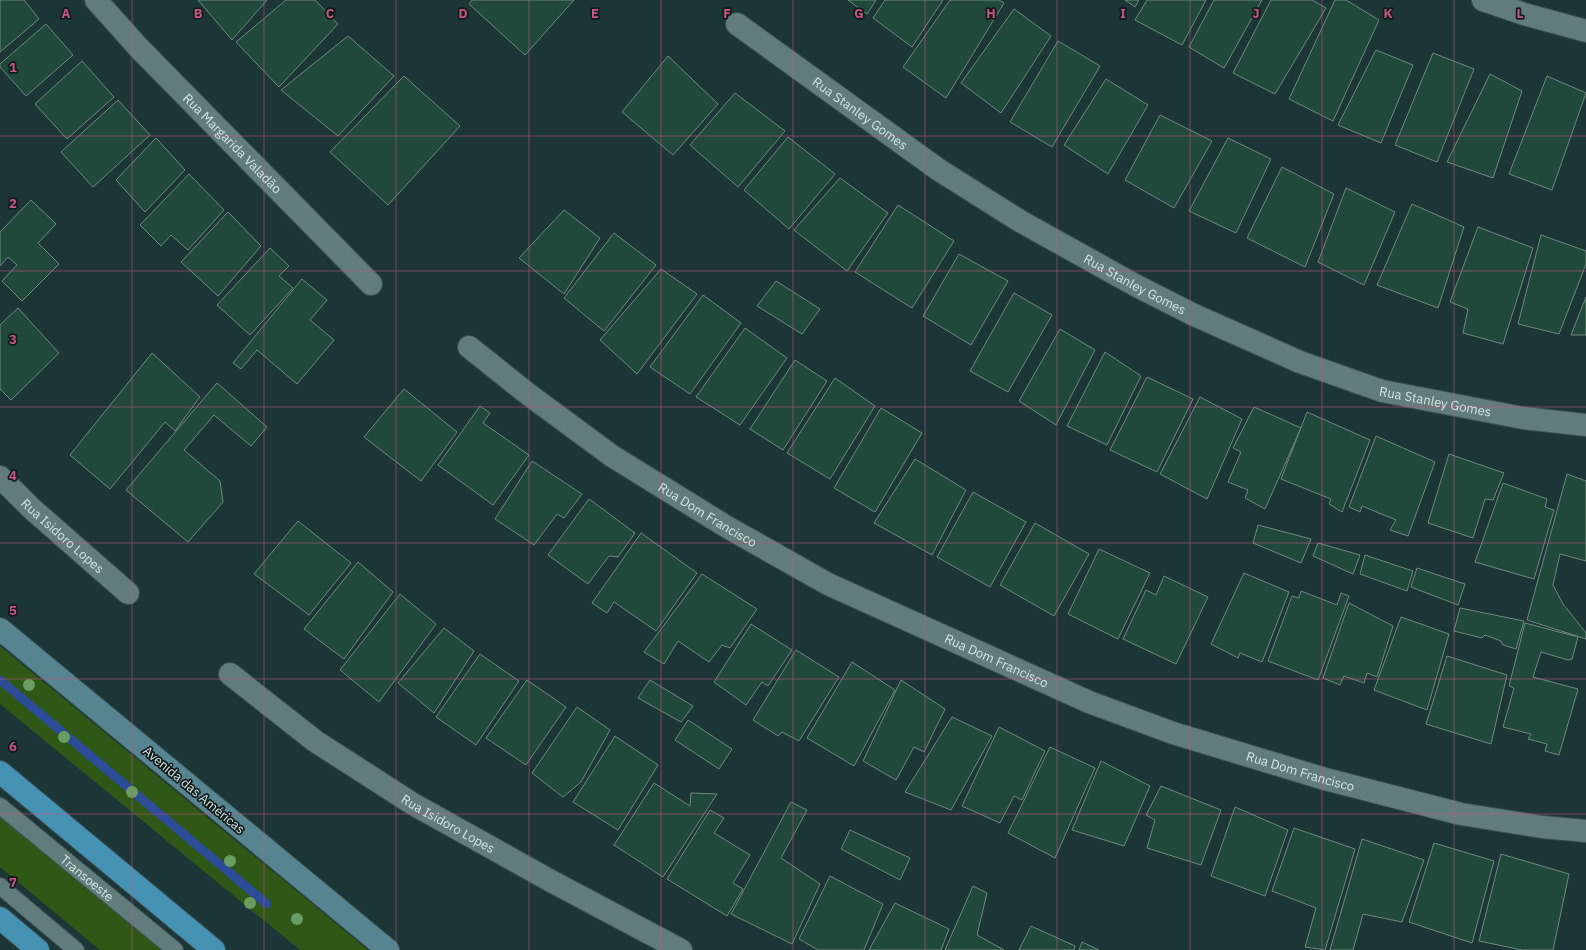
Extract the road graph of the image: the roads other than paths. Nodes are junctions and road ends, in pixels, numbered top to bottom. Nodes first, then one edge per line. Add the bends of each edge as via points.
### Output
1 (96, 0) edge
2 (1483, 0) edge
3 (737, 24) dead end
4 (1586, 31) edge
5 (371, 284) dead end
6 (469, 347) dead end
7 (1586, 425) edge
8 (0, 477) edge
9 (128, 593) dead end
10 (0, 629) edge
11 (230, 674) dead end
12 (0, 772) edge
13 (0, 806) edge
14 (1586, 831) edge
15 (0, 886) edge
16 (0, 918) edge
17 (38, 950) edge
18 (76, 950) edge
19 (175, 950) edge
20 (214, 950) edge
21 (388, 950) edge
22 (681, 950) edge

1 - 5 street, Rua Margarida Valadão via 138,47
2 - 4 street
3 - 7 street, Rua Stanley Gomes via 939,170 1020,221 1192,314 1300,362 1382,391 1523,418
6 - 14 street, Rua Dom Francisco via 612,456 726,527 828,584 1089,702 1173,734 1355,787 1461,814 1542,828
8 - 9 street, Rua Isidoro Lopes
10 - 21 main road, Avenida das Américas
11 - 22 street, Rua Isidoro Lopes via 315,741 413,804
12 - 20 highway
13 - 19 lane, Transoeste
15 - 18 lane
16 - 17 highway

